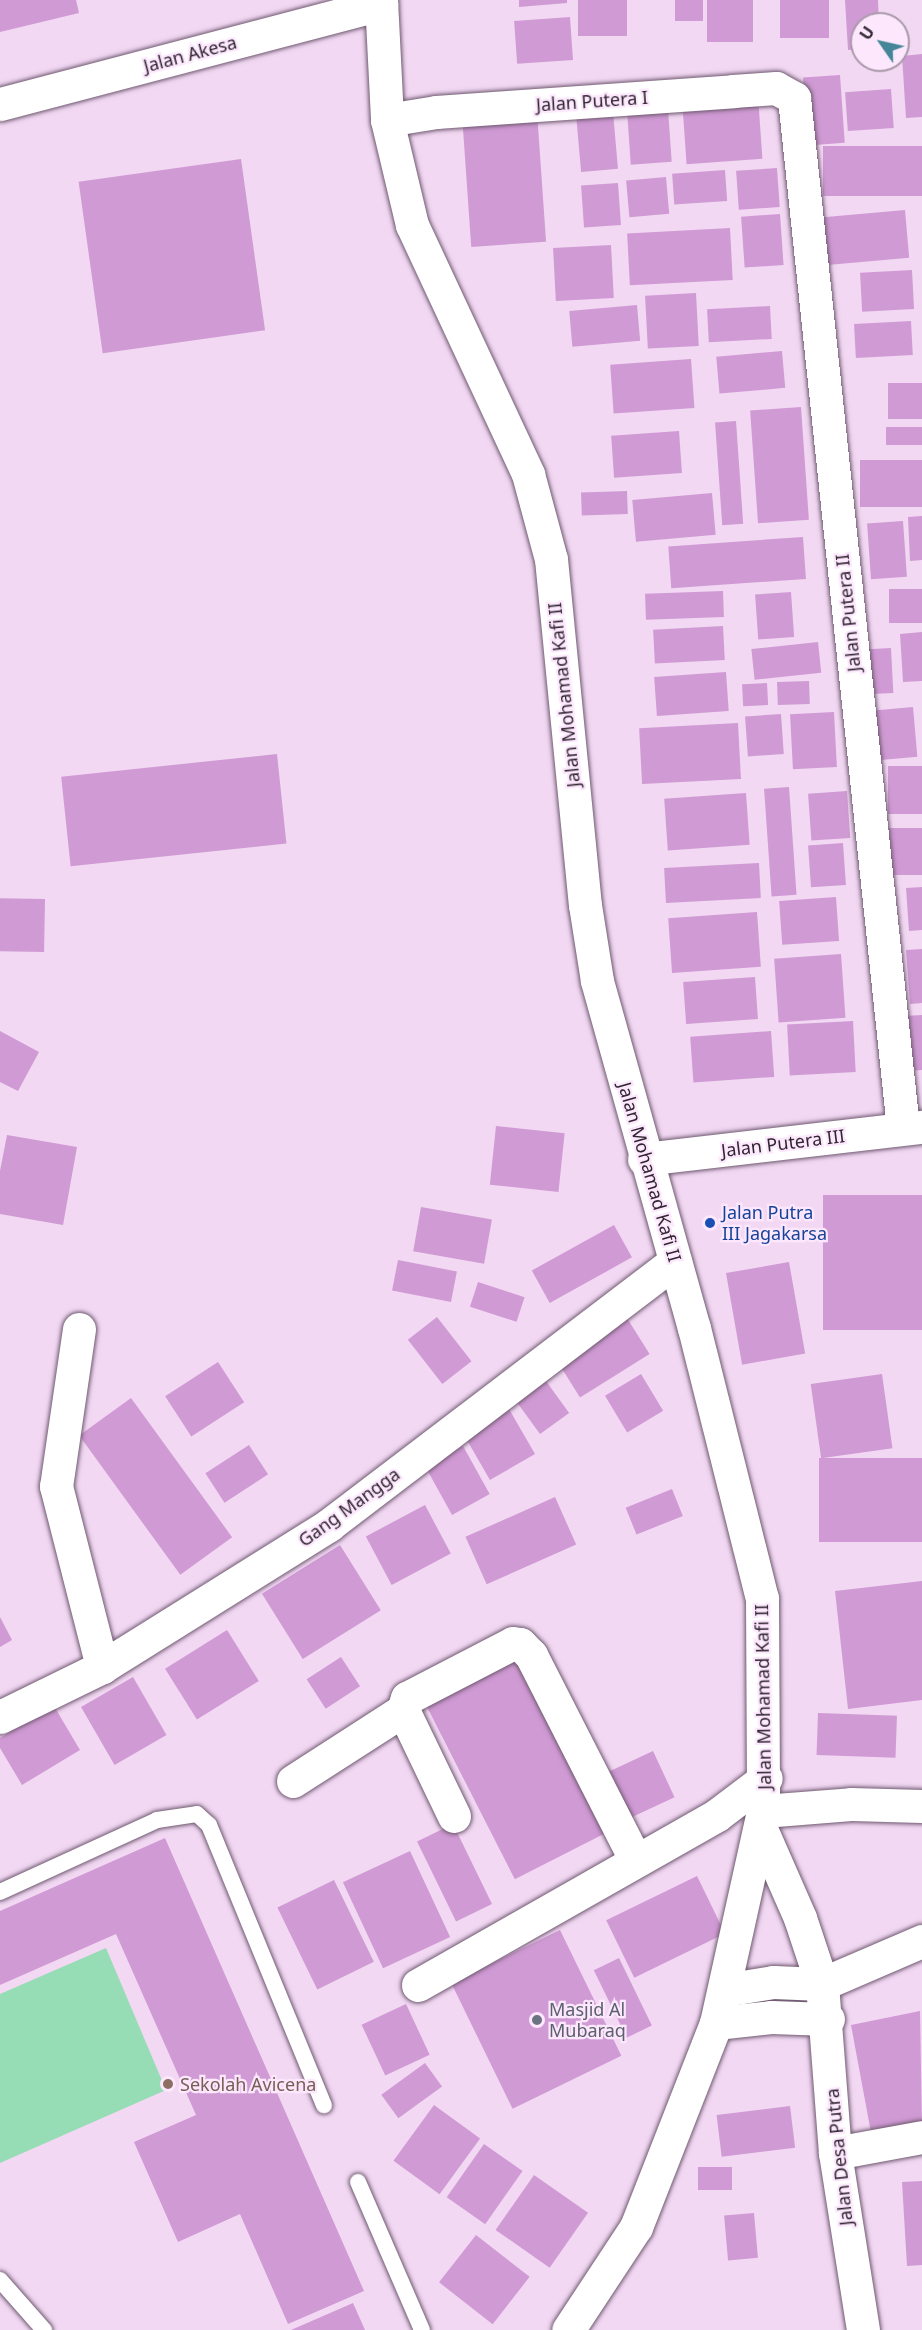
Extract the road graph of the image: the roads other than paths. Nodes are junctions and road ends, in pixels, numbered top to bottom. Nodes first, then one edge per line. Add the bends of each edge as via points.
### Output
1 (381, 2) edge
2 (794, 99) joint
3 (0, 104) edge
4 (387, 120) junction
5 (913, 1127) edge
6 (644, 1159) junction
7 (675, 1261) junction
8 (79, 1329) dead end
9 (102, 1666) junction
10 (403, 1710) junction
11 (0, 1717) edge
12 (766, 1778) junction
13 (293, 1781) dead end
14 (922, 1806) edge
15 (454, 1816) dead end
16 (762, 1820) junction
17 (636, 1861) junction
18 (0, 1892) edge
19 (922, 1941) edge
20 (822, 1984) junction
21 (418, 1985) dead end
22 (724, 1990) junction
23 (828, 2019) junction
24 (716, 2023) junction
25 (324, 2105) dead end
26 (922, 2137) edge
27 (835, 2153) junction
28 (358, 2182) dead end
29 (0, 2280) edge
30 (44, 2330) edge
31 (422, 2330) edge
32 (568, 2330) edge
33 (863, 2330) edge

1 - 3 street, Jalan Akesa
1 - 4 street, Jalan Mohamad Kafi II
2 - 4 street, Jalan Putera I via 776,88 436,112
2 - 5 street, Jalan Putera II
4 - 6 street, Jalan Mohamad Kafi II via 412,225 528,474 551,559 585,905 597,981
5 - 6 street, Jalan Putera III
6 - 7 street, Jalan Mohamad Kafi II
7 - 9 street, Gang Mangga via 329,1525
7 - 12 street, Jalan Mohamad Kafi II via 762,1598
8 - 9 street via 56,1486
9 - 11 street, Gang Mangga
10 - 13 street
10 - 15 street
10 - 17 street via 416,1689 513,1643 520,1644 531,1655
12 - 16 street, Jalan Mohamad Kafi II
12 - 17 street via 717,1815
14 - 16 street via 851,1804
16 - 20 street, Jalan Desa Putra
16 - 22 street, Jalan Mohamad Kafi II
17 - 21 street
18 - 25 lane via 157,1820 197,1814 209,1825
19 - 20 street
20 - 22 street via 773,1982
20 - 23 street, Jalan Desa Putra
22 - 24 street, Jalan Mohamad Kafi II
23 - 24 street via 771,2017
23 - 27 street, Jalan Desa Putra
24 - 32 street, Jalan Mohamad Kafi II via 636,2227
26 - 27 street
27 - 33 street, Jalan Desa Putra
28 - 31 lane
29 - 30 lane

